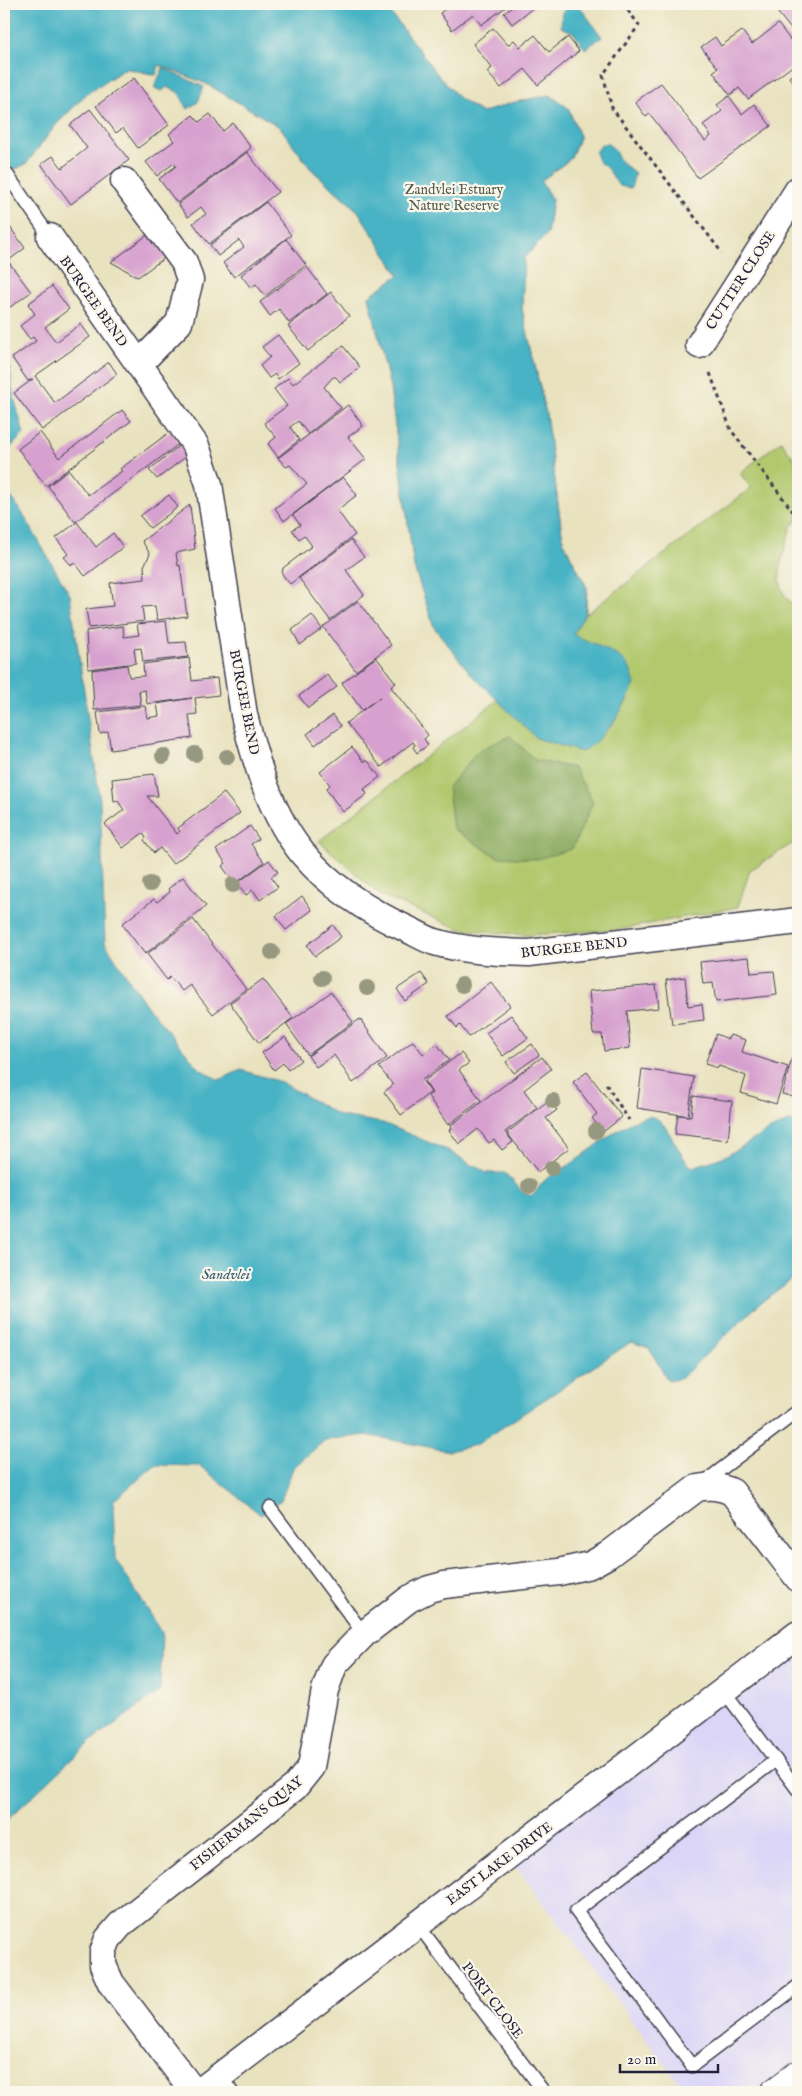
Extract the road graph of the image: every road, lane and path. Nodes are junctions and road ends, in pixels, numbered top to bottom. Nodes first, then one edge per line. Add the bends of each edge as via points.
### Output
1 (623, 4) edge
2 (6, 173) dead end
3 (124, 181) dead end
4 (798, 190) edge
5 (50, 237) joint
6 (741, 278) junction
7 (699, 345) joint
8 (139, 364) junction
9 (798, 518) edge
10 (798, 921) edge
11 (606, 1084) dead end
12 (629, 1120) dead end
13 (798, 1411) edge
14 (697, 1488) junction
15 (270, 1508) dead end
16 (798, 1578) edge
17 (364, 1634) junction
18 (797, 1638) edge
19 (724, 1691) junction
20 (776, 1760) junction
21 (798, 1790) edge
22 (418, 1925) junction
23 (798, 1986) edge
24 (798, 2075) edge
25 (226, 2084) edge
26 (194, 2092) edge
27 (199, 2092) edge
28 (544, 2092) edge
29 (776, 2092) edge

1 - 6 path via 639,25 603,75 612,108
2 - 5 lane
3 - 8 street via 184,262 190,280 179,324
4 - 6 street, CUTTER CLOSE
5 - 8 street, BURGEE BEND
6 - 7 street, CUTTER CLOSE
7 - 9 path via 732,430
8 - 10 street, BURGEE BEND via 187,431 204,464 244,715 264,782 303,854 342,892 371,912 434,942 489,951 529,953
11 - 12 path
13 - 14 lane
14 - 16 street via 709,1486 732,1492
14 - 17 street, FISHERMANS QUAY via 590,1565 429,1589 409,1599
15 - 17 lane
17 - 26 street, FISHERMANS QUAY via 334,1665 329,1677 315,1754 305,1776 133,1913 108,1939 103,1952 110,1983
18 - 19 street, EAST LAKE DRIVE
19 - 20 lane
19 - 22 street, EAST LAKE DRIVE
20 - 21 lane
20 - 23 lane via 576,1911 692,2066
22 - 25 street, EAST LAKE DRIVE
22 - 28 lane, PORT CLOSE
24 - 29 main road
25 - 27 street, EAST LAKE DRIVE

